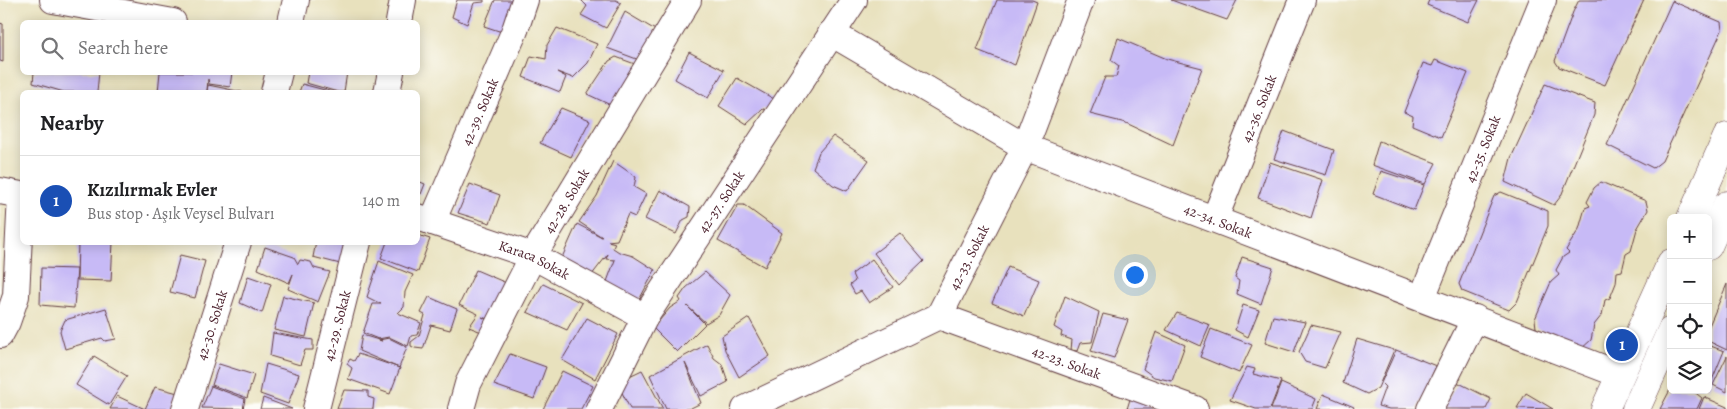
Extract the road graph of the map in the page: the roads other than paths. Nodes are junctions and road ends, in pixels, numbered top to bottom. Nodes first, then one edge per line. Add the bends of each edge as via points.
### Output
1 (52, 0) edge
2 (296, 0) edge
3 (403, 0) edge
4 (525, 0) edge
5 (688, 0) edge
6 (854, 0) edge
7 (1081, 0) edge
8 (1302, 0) edge
9 (1543, 0) edge
10 (162, 20) edge
11 (291, 20) edge
12 (400, 20) edge
13 (831, 33) junction
14 (278, 75) edge
15 (390, 75) edge
16 (274, 90) edge
17 (387, 90) edge
18 (1727, 137) edge
19 (1025, 146) junction
20 (14, 194) edge
21 (1693, 214) edge
22 (1725, 215) edge
23 (1215, 218) junction
24 (425, 219) edge
25 (1712, 239) edge
26 (237, 245) edge
27 (357, 245) edge
28 (533, 256) junction
29 (1667, 272) edge
30 (1422, 298) junction
31 (939, 316) junction
32 (645, 317) junction
33 (1475, 318) junction
34 (0, 334) edge
35 (1667, 340) edge
36 (1621, 375) junction
37 (185, 409) edge
38 (316, 409) edge
39 (461, 409) edge
40 (599, 409) edge
41 (745, 409) edge
42 (1195, 409) edge
43 (1430, 409) edge
44 (1605, 409) edge
45 (1636, 409) edge

1 - 10 street
2 - 11 street
3 - 12 street
4 - 24 street, 42-39. Sokak
5 - 28 street, 42-28. Sokak
6 - 13 street, 42-37. Sokak
7 - 19 street, 42-33. Sokak
8 - 23 street, 42-36. Sokak
9 - 30 street, 42-35. Sokak
13 - 19 street, 42-34. Sokak
13 - 32 street, 42-37. Sokak
14 - 16 street
15 - 17 street
18 - 21 main road
19 - 23 street, 42-34. Sokak
19 - 31 street, 42-33. Sokak
20 - 34 street via 16,296
22 - 25 main road
23 - 30 street, 42-34. Sokak
24 - 28 street, Karaca Sokak
26 - 37 street, 42-30. Sokak
27 - 38 street, 42-29. Sokak
28 - 32 street, Karaca Sokak
28 - 39 street, 42-28. Sokak via 468,384
29 - 36 main road
30 - 33 street, 42-34. Sokak
31 - 41 street
31 - 42 street, 42-23. Sokak
32 - 40 street, 42-37. Sokak
33 - 36 street, 42-34. Sokak
33 - 43 street
35 - 45 main road
36 - 44 main road

